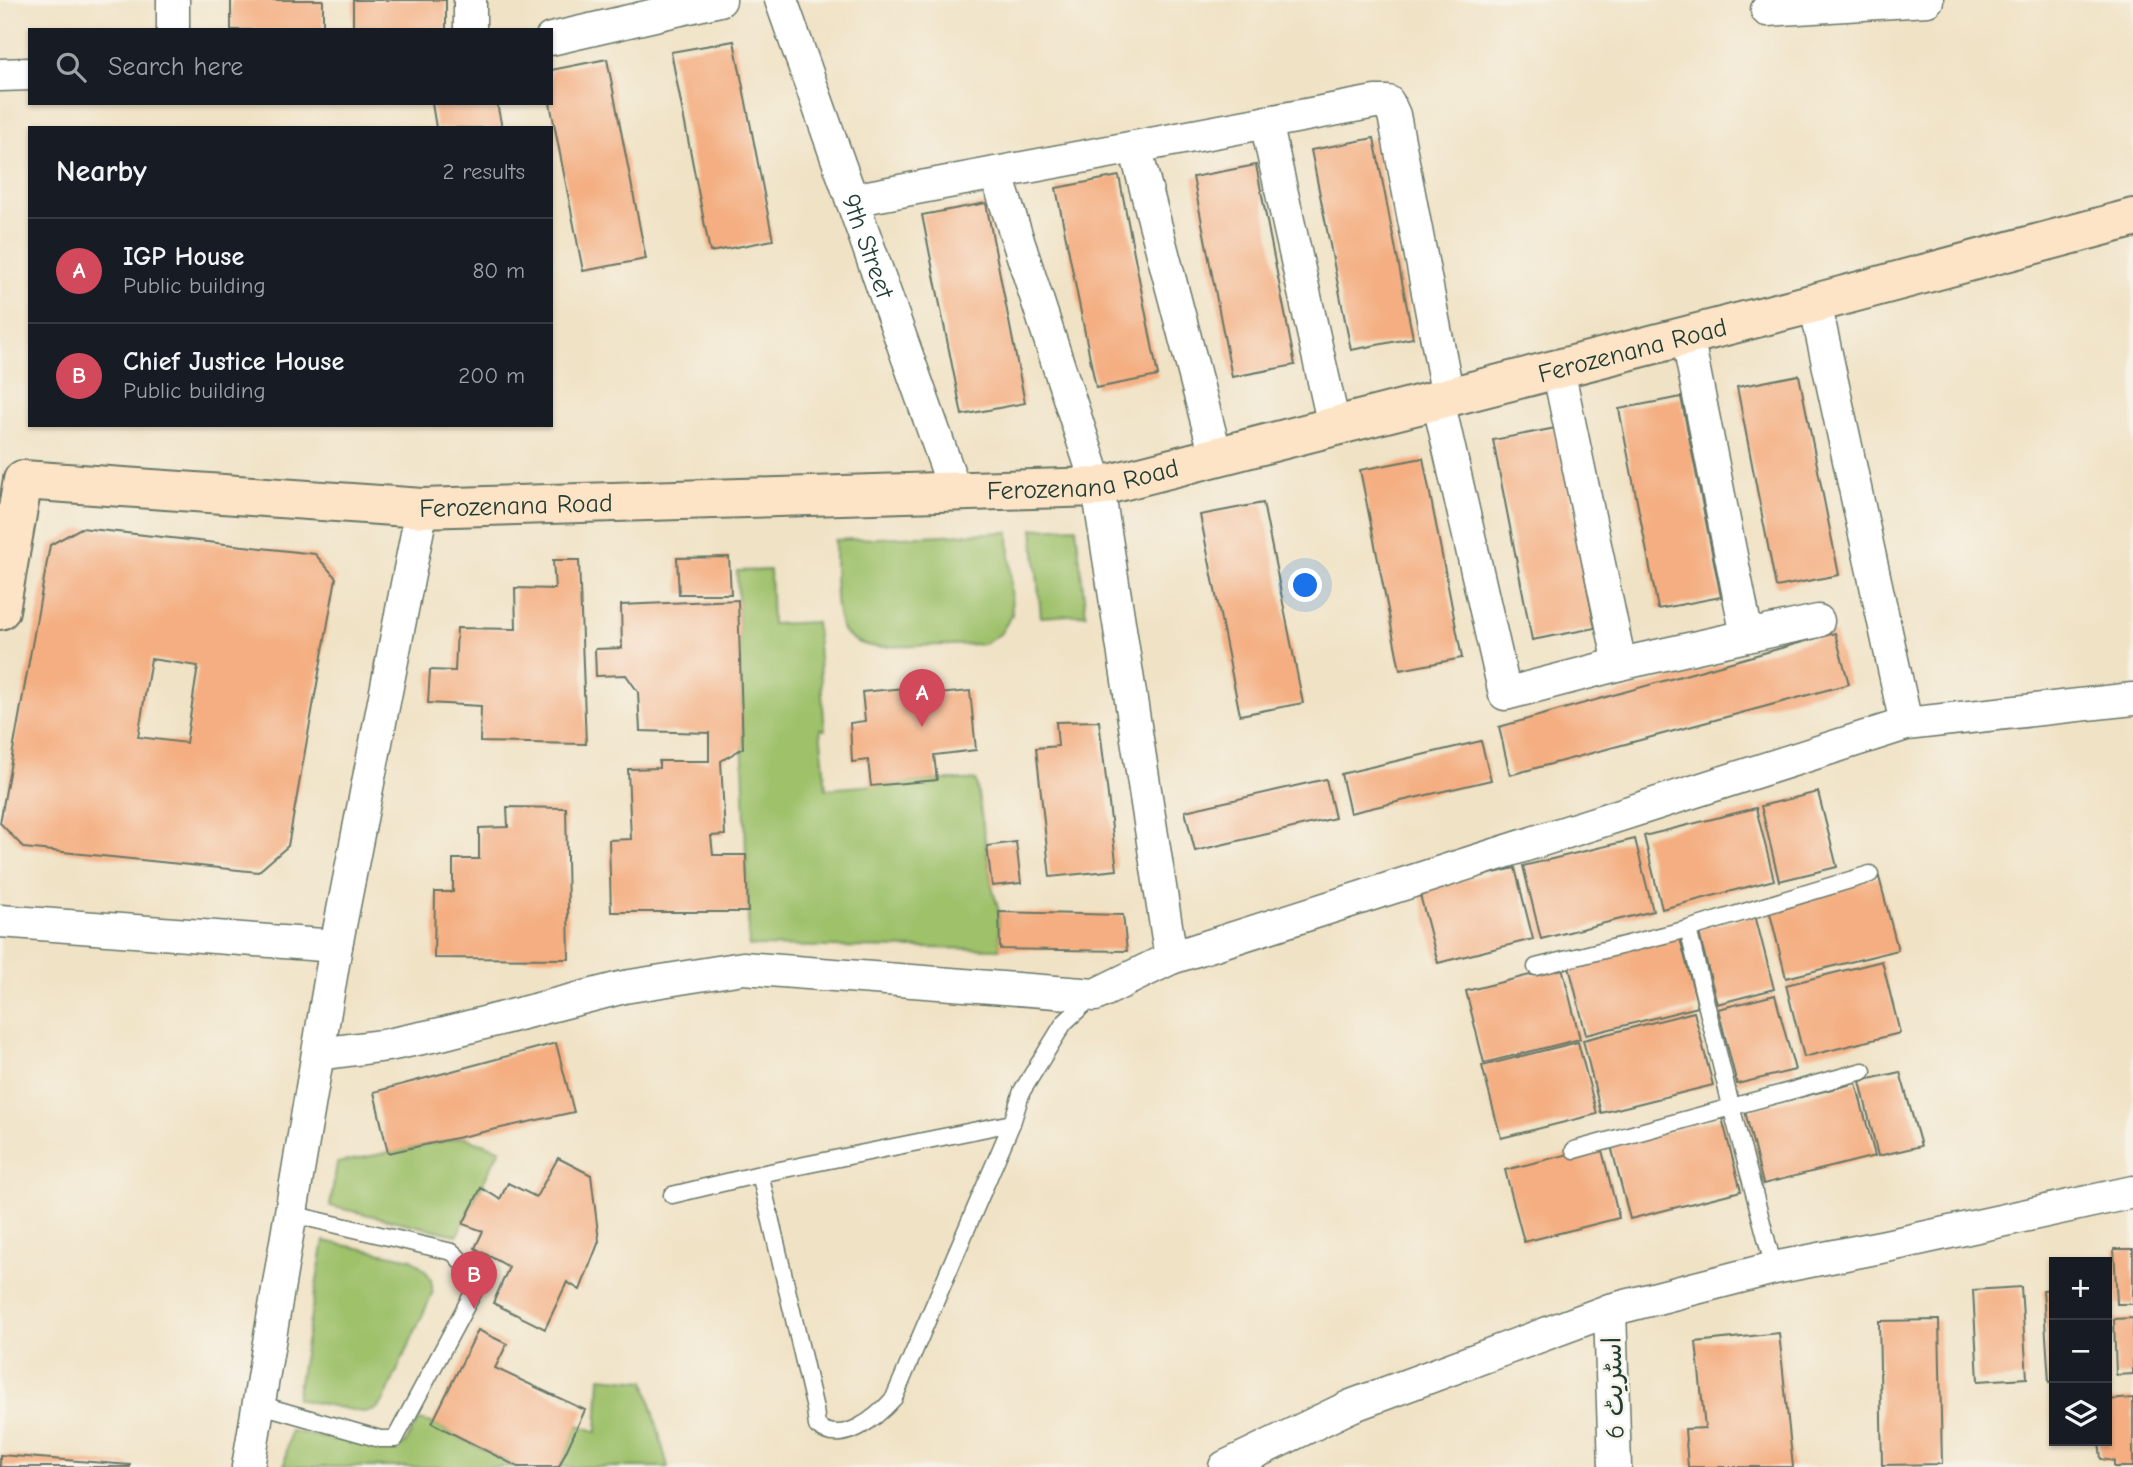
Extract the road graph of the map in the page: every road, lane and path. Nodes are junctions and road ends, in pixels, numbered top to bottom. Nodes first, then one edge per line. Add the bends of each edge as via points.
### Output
1 (173, 0) edge
2 (470, 0) edge
3 (720, 0) edge
4 (781, 0) edge
5 (1927, 0) edge
6 (1767, 10) dead end
7 (173, 28) edge
8 (470, 28) edge
9 (553, 39) edge
10 (28, 74) edge
11 (0, 75) edge
12 (1266, 122) junction
13 (1135, 147) junction
14 (996, 173) junction
15 (852, 200) junction
16 (2133, 218) edge
17 (1815, 303) junction
18 (1687, 335) junction
19 (1558, 369) junction
20 (1443, 398) junction
21 (1334, 426) junction
22 (1216, 456) junction
23 (12, 479) edge
24 (1098, 487) junction
25 (955, 491) junction
26 (422, 508) junction
27 (0, 610) edge
28 (1818, 621) dead end
29 (1747, 636) junction
30 (1620, 664) junction
31 (2133, 699) edge
32 (1906, 724) junction
33 (1870, 874) dead end
34 (0, 921) edge
35 (1688, 929) junction
36 (337, 946) junction
37 (1171, 958) junction
38 (1536, 967) dead end
39 (1095, 995) junction
40 (318, 1054) junction
41 (1863, 1071) dead end
42 (1731, 1106) junction
43 (1012, 1123) junction
44 (1574, 1150) dead end
45 (760, 1174) junction
46 (2133, 1192) edge
47 (672, 1195) dead end
48 (291, 1214) junction
49 (1774, 1268) junction
50 (1610, 1310) junction
51 (258, 1404) junction
52 (247, 1467) edge
53 (1225, 1467) edge
54 (1615, 1467) edge

1 - 7 street
2 - 8 street
3 - 9 street
4 - 15 street, 9th Street
5 - 6 street
10 - 11 street
12 - 13 street
12 - 20 street via 1388,102 1394,115
12 - 21 street
13 - 14 street
13 - 22 street
14 - 15 street
14 - 24 street
15 - 25 street, 9th Street
16 - 17 street, Ferozenana Road
17 - 18 street, Ferozenana Road
17 - 32 street
18 - 19 street, Ferozenana Road
18 - 29 street
19 - 20 street, Ferozenana Road
19 - 30 street
20 - 21 street, Ferozenana Road
20 - 30 street via 1504,694
21 - 22 street, Ferozenana Road
22 - 24 street, Ferozenana Road
23 - 26 street, Ferozenana Road
23 - 27 street
24 - 25 street, Ferozenana Road
24 - 37 street
25 - 26 street, Ferozenana Road
26 - 36 street
28 - 29 street
29 - 30 street
31 - 32 street
32 - 37 street
33 - 35 lane
34 - 36 street
35 - 38 lane
35 - 42 lane
36 - 40 street
37 - 39 street
39 - 40 street via 743,968 624,987 388,1045
39 - 43 lane via 1064,1023 1022,1091
40 - 48 street
41 - 42 lane
42 - 44 lane
42 - 49 lane
43 - 45 lane
43 - 45 lane via 894,1398 860,1427 840,1433 823,1432 817,1426
45 - 47 lane
46 - 49 street
48 - 51 street
48 - 51 lane via 452,1252 472,1281 474,1292 395,1439 380,1439
49 - 50 street
50 - 53 street via 1351,1406
50 - 54 street, اسٹریٹ 6
51 - 52 street

